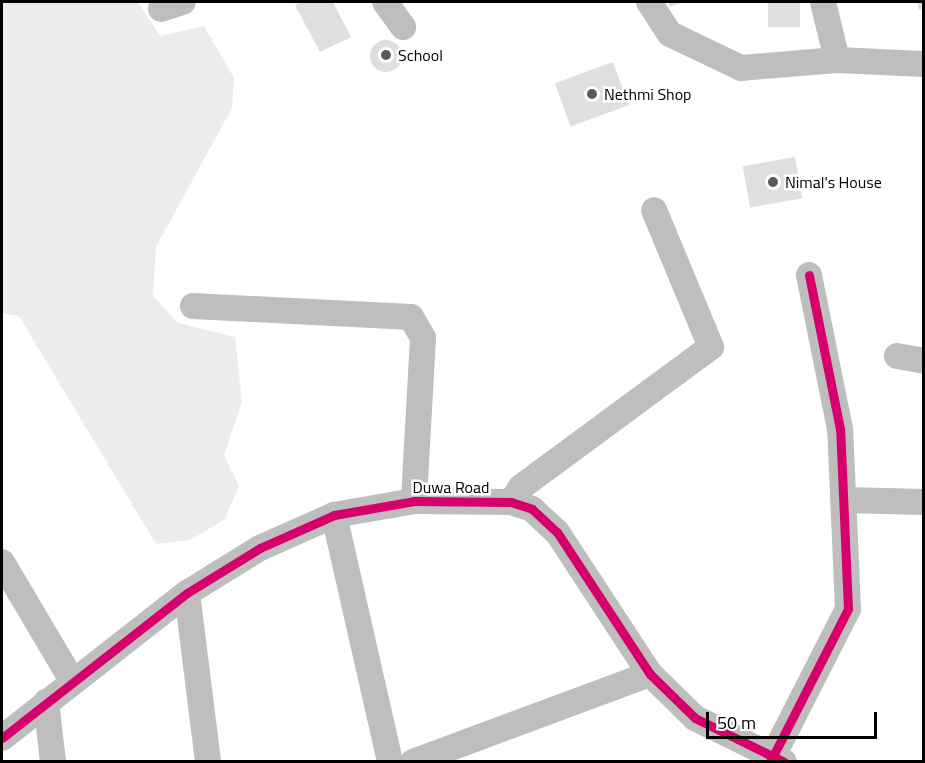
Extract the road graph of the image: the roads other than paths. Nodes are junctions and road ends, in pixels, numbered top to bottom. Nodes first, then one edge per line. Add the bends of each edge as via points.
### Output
1 (386, 2) edge
2 (649, 2) edge
3 (823, 2) edge
4 (403, 27) dead end
5 (837, 60) junction
6 (924, 64) edge
7 (654, 210) dead end
8 (809, 275) dead end
9 (193, 306) dead end
10 (897, 356) dead end
11 (924, 361) edge
12 (845, 500) junction
13 (414, 501) junction
14 (511, 502) junction
15 (924, 502) edge
16 (334, 515) junction
17 (2, 562) edge
18 (187, 593) junction
19 (650, 674) junction
20 (73, 682) junction
21 (46, 702) junction
22 (2, 738) edge
23 (776, 760) edge
24 (53, 762) edge
25 (208, 762) edge
26 (390, 762) edge
27 (413, 762) edge

1 - 4 street
2 - 5 street via 670,34 741,68
3 - 5 street
5 - 6 street
7 - 14 street via 711,347 521,487
8 - 12 street via 840,429
9 - 13 street via 411,317 423,338
10 - 11 street
12 - 15 street
12 - 23 street via 848,609
13 - 14 street, Duwa Road
13 - 16 street, Duwa Road
14 - 19 street, Duwa Road via 532,509 557,532
16 - 18 street, Duwa Road via 260,548
16 - 26 street
17 - 20 street
18 - 20 street, Duwa Road
18 - 25 street
19 - 23 street, Duwa Road via 694,718
19 - 27 street
20 - 21 street, Duwa Road
21 - 22 street, Duwa Road
21 - 24 street

